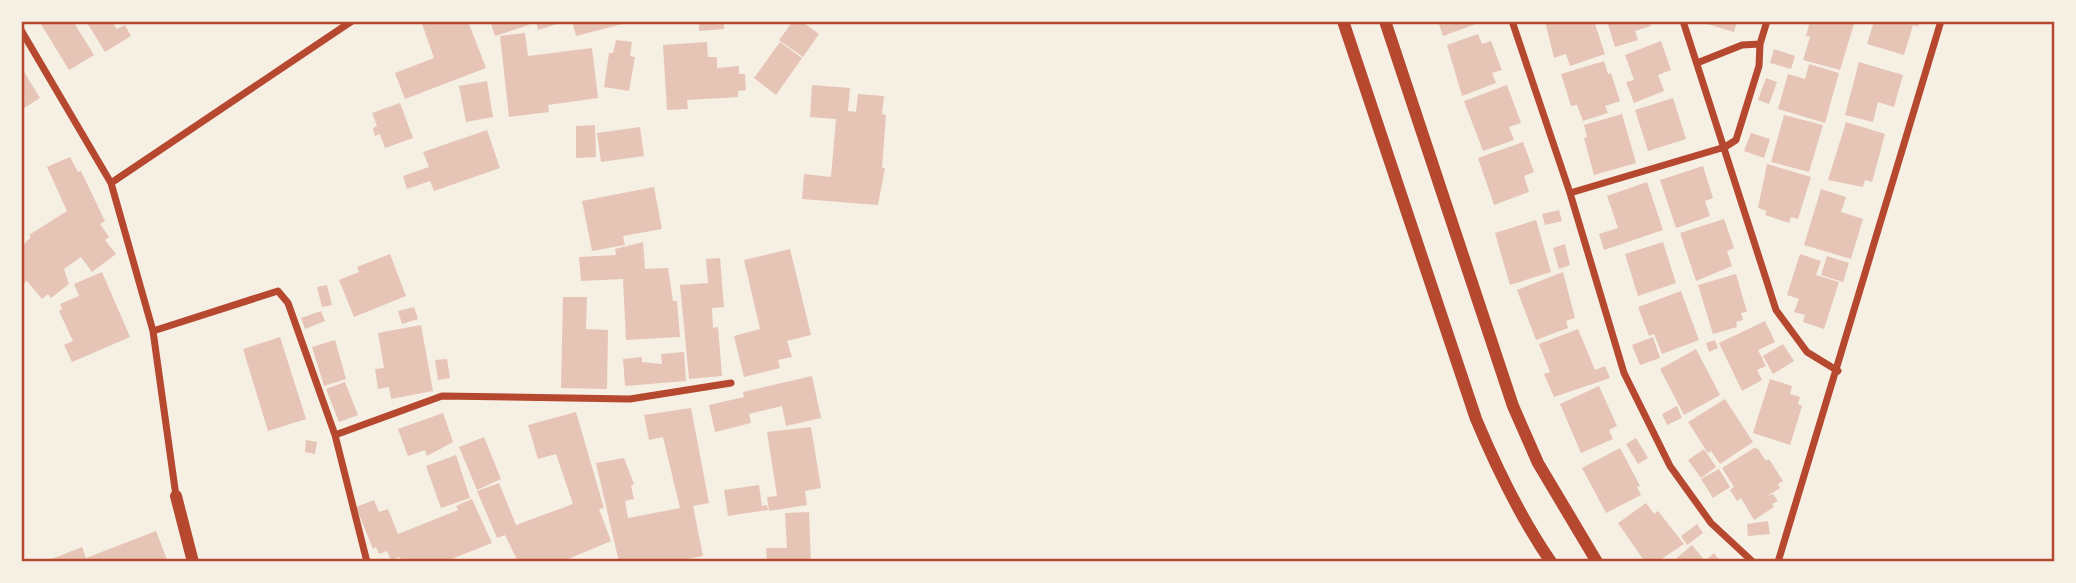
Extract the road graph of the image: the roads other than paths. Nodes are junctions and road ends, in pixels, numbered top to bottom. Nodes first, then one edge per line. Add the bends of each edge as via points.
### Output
1 (352, 21) edge
2 (1343, 21) edge
3 (1385, 21) edge
4 (1512, 21) edge
5 (1683, 21) edge
6 (1767, 21) edge
7 (1941, 21) edge
8 (21, 30) edge
9 (1760, 44) junction
10 (1697, 63) junction
11 (1725, 147) junction
12 (111, 183) junction
13 (1570, 193) junction
14 (153, 331) junction
15 (1838, 371) junction
16 (731, 383) dead end
17 (335, 435) junction
18 (176, 496) joint
19 (193, 562) edge
20 (367, 562) edge
21 (1551, 562) edge
22 (1597, 562) edge
23 (1754, 562) edge
24 (1778, 562) edge

1 - 12 street
2 - 21 street via 1476,419 1500,476
3 - 22 street via 1513,406 1538,463
4 - 13 street
5 - 10 street
6 - 9 street
7 - 15 street
8 - 12 street
9 - 10 street via 1742,45
9 - 11 street via 1759,66 1736,140
10 - 11 street
11 - 13 street
11 - 15 street via 1776,310 1807,352
12 - 14 street
13 - 23 street via 1630,384 1670,466 1710,523
14 - 17 street via 278,290 288,303
14 - 18 street
15 - 24 street
16 - 17 street via 630,399 442,396
17 - 20 street
18 - 19 street

